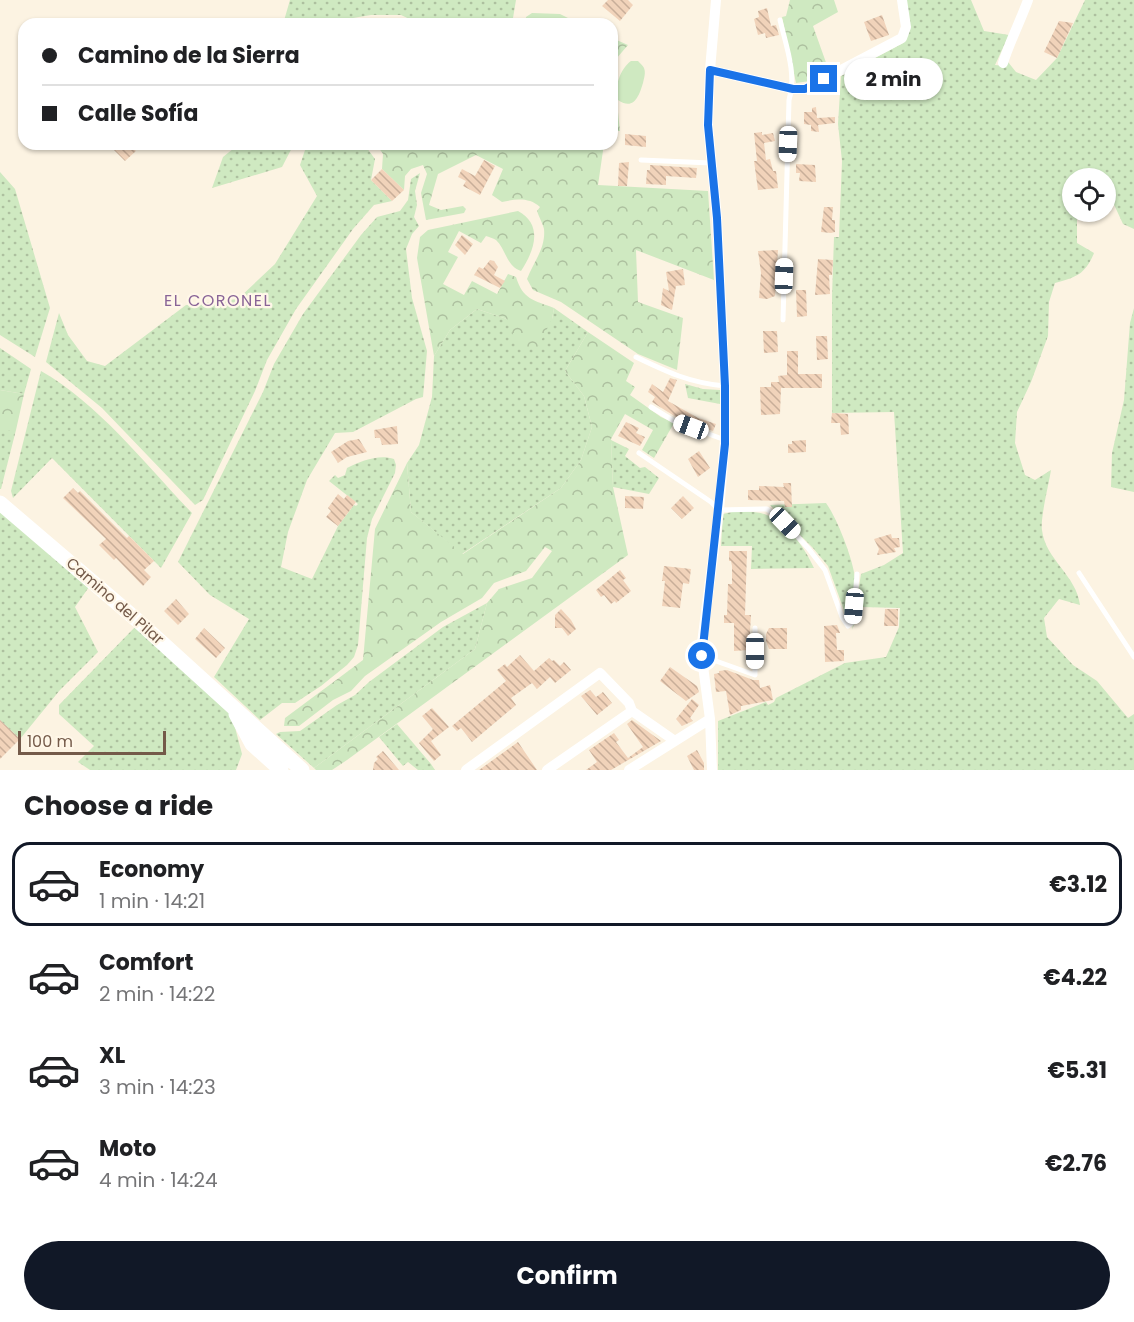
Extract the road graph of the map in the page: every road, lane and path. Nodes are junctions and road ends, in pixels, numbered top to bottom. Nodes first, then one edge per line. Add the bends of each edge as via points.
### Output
1 (716, 0) edge
2 (902, 0) edge
3 (1028, 0) edge
4 (780, 20) dead end
5 (1004, 63) dead end
6 (710, 70) junction
7 (793, 89) junction
8 (641, 160) dead end
9 (712, 164) junction
10 (783, 320) dead end
11 (636, 357) dead end
12 (725, 386) junction
13 (651, 407) dead end
14 (725, 440) junction
15 (639, 453) dead end
16 (0, 503) edge
17 (719, 510) junction
18 (1079, 573) dead end
19 (857, 574) dead end
20 (755, 628) dead end
21 (702, 656) junction
22 (1134, 657) edge
23 (228, 701) junction
24 (632, 711) junction
25 (710, 719) junction
26 (675, 741) junction
27 (281, 770) edge
28 (302, 770) edge
29 (466, 770) edge
30 (547, 770) edge
31 (629, 770) edge
32 (712, 770) edge

1 - 6 street
2 - 7 street via 906,27 902,38 805,89
3 - 5 street
4 - 7 lane
6 - 7 street
6 - 9 street via 708,125
7 - 10 lane via 789,100
8 - 9 lane
9 - 12 street
11 - 12 lane via 676,377
12 - 14 street
13 - 14 lane via 674,421
14 - 17 street
15 - 17 lane
16 - 23 main road, Camino del Pilar
17 - 19 lane via 767,509 785,523 825,570 848,626 853,622
17 - 21 street
18 - 22 lane
20 - 21 lane via 755,675
21 - 25 street
23 - 27 main road, Camino del Pilar via 252,744
23 - 28 main road, Camino del Pilar
24 - 26 street
24 - 29 street via 600,673
24 - 30 street
25 - 26 street
25 - 32 street
26 - 31 street

